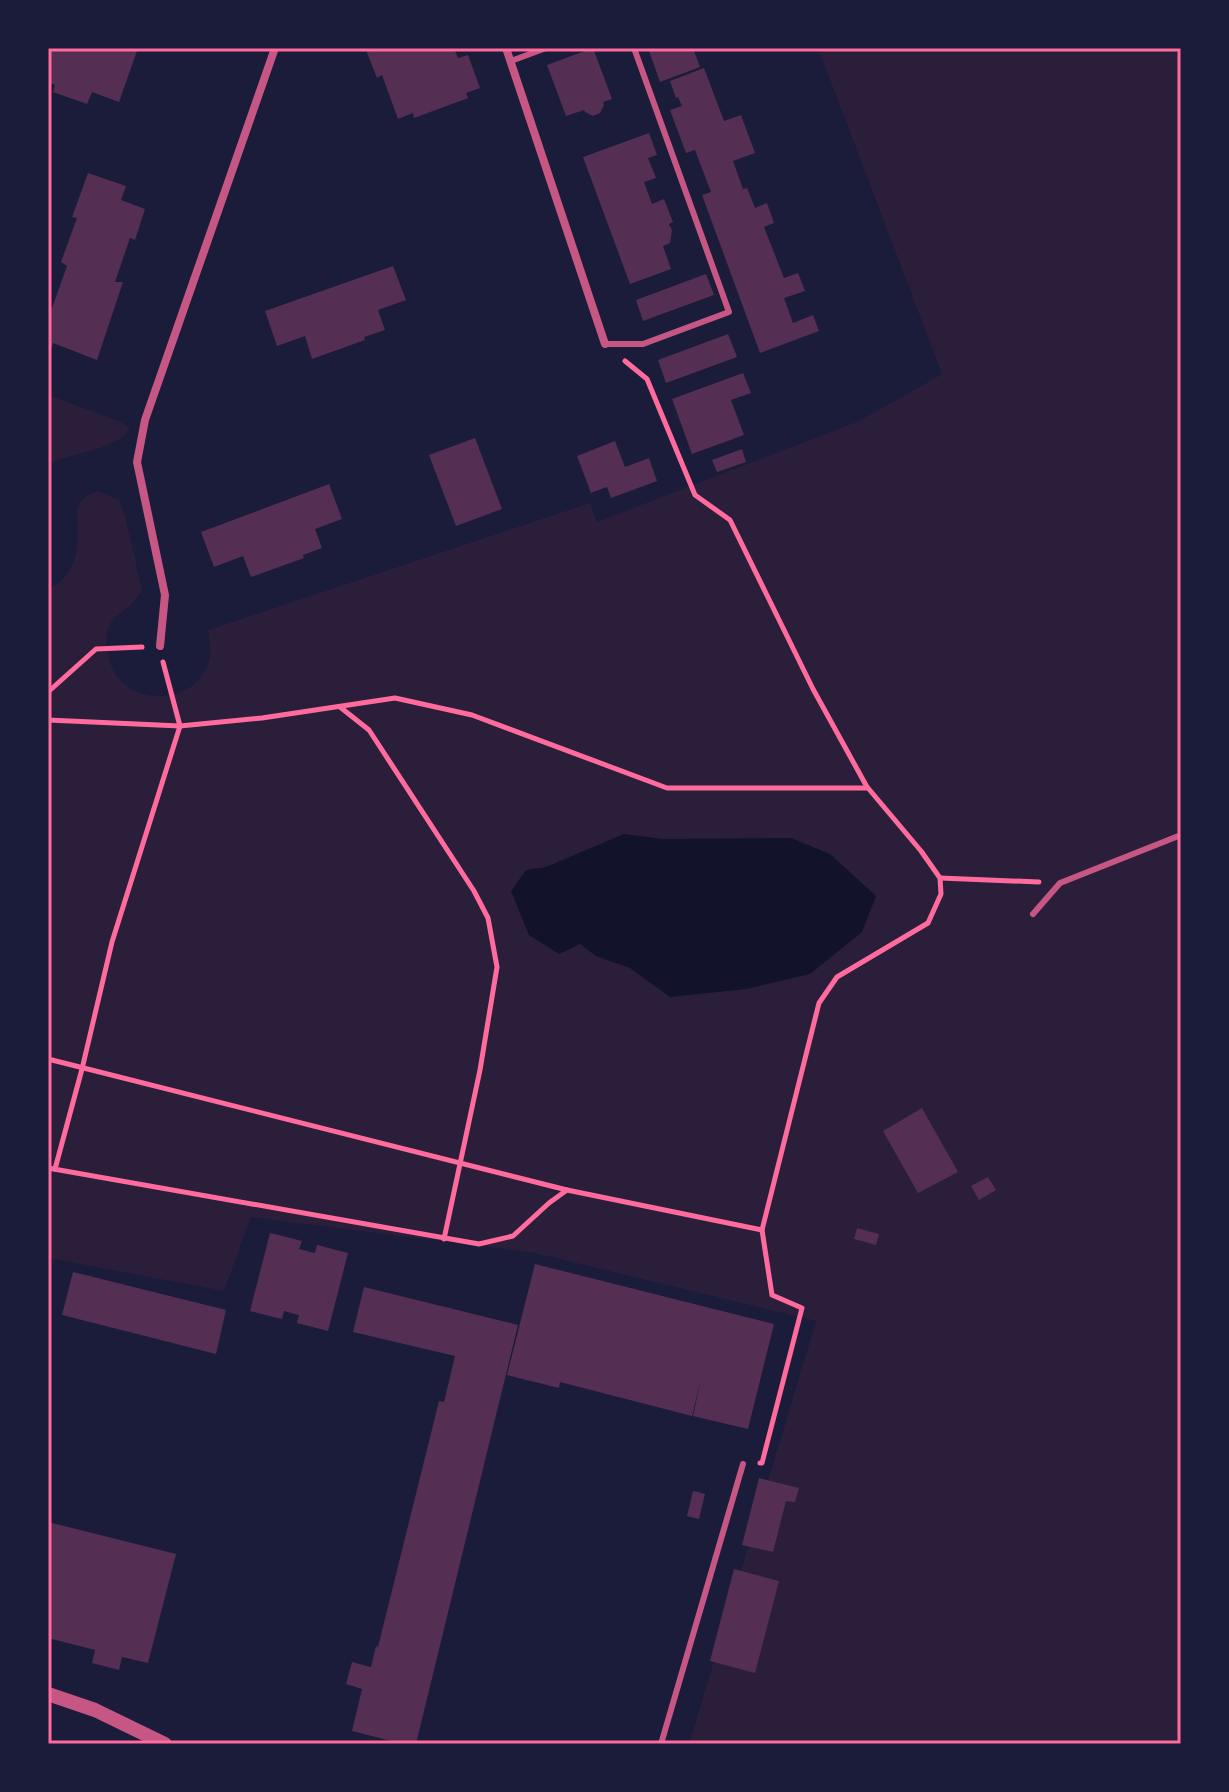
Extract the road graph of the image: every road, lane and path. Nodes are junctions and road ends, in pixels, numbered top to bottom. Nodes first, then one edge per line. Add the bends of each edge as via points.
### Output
1 (275, 48) edge
2 (506, 48) edge
3 (546, 48) edge
4 (634, 48) edge
5 (511, 61) junction
6 (605, 344) junction
7 (160, 646) junction
8 (48, 692) edge
9 (339, 706) junction
10 (48, 720) edge
11 (180, 726) junction
12 (868, 788) junction
13 (1181, 835) edge
14 (940, 878) junction
15 (1060, 883) junction
16 (1033, 914) dead end
17 (48, 1059) edge
18 (82, 1069) junction
19 (461, 1163) junction
20 (52, 1168) edge
21 (567, 1190) junction
22 (762, 1230) junction
23 (444, 1239) junction
24 (743, 1464) joint
25 (48, 1694) edge
26 (165, 1744) edge
27 (661, 1744) edge

1 - 7 street via 142,434 137,462 165,595
2 - 5 street
3 - 5 lane
4 - 6 lane via 729,312 643,344
5 - 6 street
6 - 12 path via 647,379 695,495 730,520
7 - 8 path via 96,649
7 - 11 path
9 - 11 path
9 - 12 path via 395,698 472,715 667,788
9 - 19 path via 369,730 488,918 497,967
10 - 11 path
11 - 18 path via 112,942
12 - 14 path
13 - 15 lane
14 - 15 path
14 - 22 path via 941,894 928,923 837,977 819,1003
15 - 16 lane
17 - 18 path
18 - 19 path
18 - 20 path
19 - 21 path
19 - 23 path
20 - 23 path
21 - 22 path
21 - 23 path via 513,1236 479,1244
22 - 24 path via 772,1295 802,1308 762,1463
24 - 27 lane
25 - 26 street

